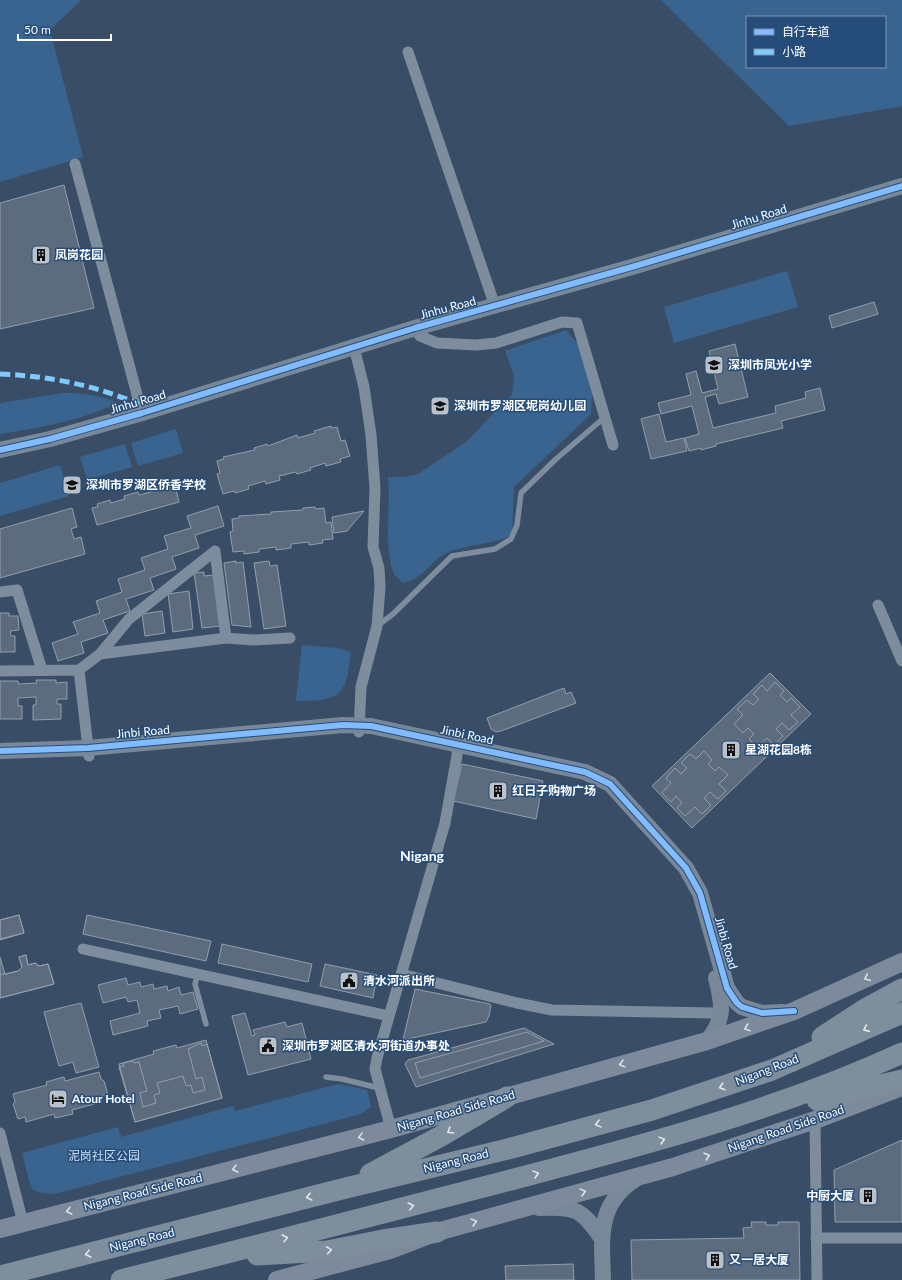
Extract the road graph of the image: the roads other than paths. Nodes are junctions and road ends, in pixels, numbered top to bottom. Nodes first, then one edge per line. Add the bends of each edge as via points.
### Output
1 (408, 52) dead end
2 (75, 164) dead end
3 (902, 186) edge
4 (495, 306) junction
5 (415, 328) junction
6 (354, 347) junction
7 (142, 413) junction
8 (605, 417) junction
9 (613, 445) dead end
10 (0, 450) edge
11 (0, 592) edge
12 (878, 605) dead end
13 (377, 626) junction
14 (226, 638) junction
15 (290, 638) dead end
16 (100, 654) junction
17 (902, 661) edge
18 (42, 670) junction
19 (79, 670) junction
20 (0, 671) edge
21 (359, 729) junction
22 (459, 748) junction
23 (0, 751) edge
24 (88, 752) junction
25 (0, 760) edge
26 (83, 949) dead end
27 (902, 962) edge
28 (198, 974) junction
29 (401, 974) junction
30 (902, 989) edge
31 (794, 1011) junction
32 (713, 1013) dead end
33 (902, 1013) edge
34 (389, 1016) junction
35 (206, 1024) dead end
36 (707, 1041) junction
37 (902, 1053) edge
38 (772, 1070) junction
39 (326, 1077) dead end
40 (902, 1080) edge
41 (902, 1086) edge
42 (379, 1088) junction
43 (507, 1097) junction
44 (762, 1109) junction
45 (815, 1120) junction
46 (391, 1129) junction
47 (0, 1133) edge
48 (639, 1177) junction
49 (346, 1188) junction
50 (518, 1210) junction
51 (23, 1223) junction
52 (0, 1229) edge
53 (437, 1232) junction
54 (816, 1238) junction
55 (902, 1238) edge
56 (602, 1239) junction
57 (206, 1258) junction
58 (0, 1276) edge
59 (121, 1280) edge
60 (157, 1280) edge
61 (277, 1280) edge
62 (603, 1280) edge
63 (817, 1280) edge

1 - 4 street
2 - 7 street
3 - 4 street, Jinhu Road
4 - 5 street, Jinhu Road
5 - 6 street, Jinhu Road
5 - 8 street via 420,336 437,343 476,345 496,343 562,322 577,323
6 - 7 street, Jinhu Road
6 - 13 street via 368,410 374,466 373,547 379,568 380,587
7 - 10 street, Jinhu Road
8 - 9 street
8 - 13 lane via 521,493 517,526 511,539 495,549 452,556 393,614
11 - 18 street via 17,590
12 - 17 street
13 - 21 street via 363,677
14 - 15 street
14 - 16 street
14 - 16 street via 215,551 129,619
16 - 19 street
18 - 19 street
18 - 20 street
19 - 24 street
21 - 22 street, Jinbi Road
21 - 24 street, Jinbi Road via 326,735
22 - 29 street via 445,823
22 - 31 street, Jinbi Road via 585,772 610,784 686,868 700,893 727,988 737,1003 762,1013
22 - 36 street, Jinbi Road via 591,782 610,794 670,860 693,896 721,998 720,1022
23 - 24 street, Jinbi Road
24 - 25 street, Jinbi Road
26 - 28 street
27 -> 31 main road, Nigang Road Side Road
28 - 34 street
28 - 35 lane via 195,984
29 - 32 street via 517,1004 552,1010
29 - 34 street
30 - 38 highway
31 -> 36 main road, Nigang Road Side Road
33 -> 38 highway, Nigang Road
34 - 42 street via 375,1069
36 -> 43 main road, Nigang Road Side Road
37 - 44 highway via 831,1084
38 -> 49 highway, Nigang Road via 652,1110
39 - 42 lane
40 - 44 highway via 818,1100
41 - 45 main road, Nigang Road Side Road
42 - 46 street
43 - 46 main road, Nigang Road Side Road
43 -> 49 highway via 444,1135
57 -> 44 highway via 601,1157
48 -> 45 main road, Nigang Road Side Road
45 - 54 street
46 -> 51 main road, Nigang Road Side Road
47 - 51 street
50 -> 48 main road, Nigang Road Side Road
48 - 56 street via 619,1191 611,1201
49 -> 58 highway, Nigang Road
53 -> 50 main road, Nigang Road Side Road
50 - 56 street via 559,1207 574,1209 586,1217
51 - 52 main road, Nigang Road Side Road
57 -> 53 highway via 327,1251
53 - 61 main road, Nigang Road Side Road via 390,1250
54 - 55 street
54 - 63 street
56 - 62 street
57 - 59 highway
57 - 60 main road

